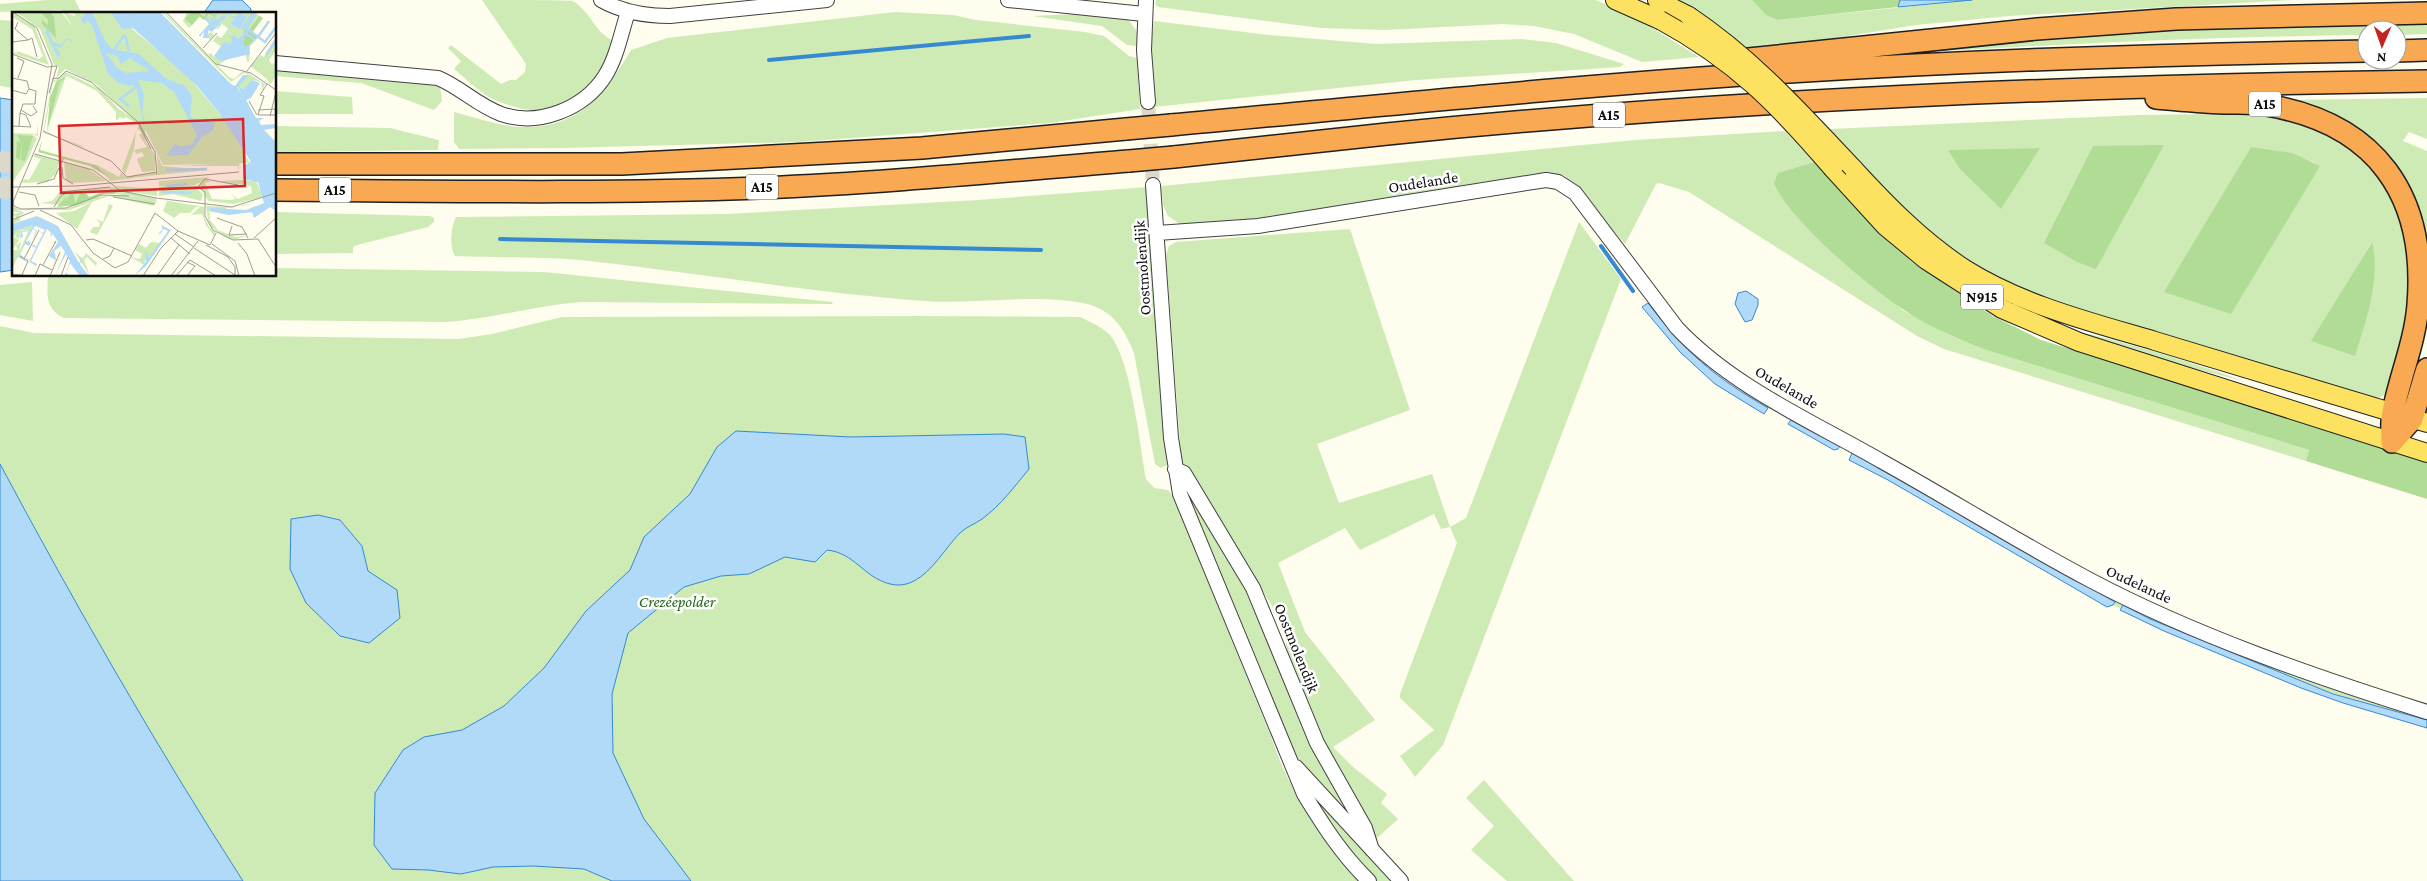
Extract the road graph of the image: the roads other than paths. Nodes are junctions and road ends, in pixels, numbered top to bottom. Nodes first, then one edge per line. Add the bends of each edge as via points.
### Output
1 (600, 0) edge
2 (827, 0) edge
3 (1008, 0) edge
4 (1615, 0) edge
5 (1657, 0) edge
6 (2367, 0) edge
7 (1145, 7) edge
8 (628, 12) junction
9 (2427, 13) edge
10 (2289, 16) junction
11 (2427, 50) edge
12 (2357, 51) edge
13 (2407, 51) edge
14 (276, 63) edge
15 (2427, 81) edge
16 (1630, 84) junction
17 (2046, 90) junction
18 (1148, 102) tunnel mouth
19 (276, 164) edge
20 (1153, 185) tunnel mouth
21 (276, 190) edge
22 (1157, 233) junction
23 (2427, 369) edge
24 (2410, 418) edge
25 (2392, 442) junction
26 (2427, 453) edge
27 (1175, 469) junction
28 (2427, 712) edge
29 (1288, 758) junction
30 (1372, 850) junction
31 (1369, 881) edge
32 (1400, 881) edge

1 - 8 street
2 - 8 street via 670,16
3 - 7 street
4 - 25 main road, N915, bridge via 1698,41 1742,74 1798,129 1892,232 1934,266 2002,309 2079,342
5 - 24 main road, N915, bridge via 1689,16 1737,51 1772,82 1886,203 1927,241 1966,269 2002,289 2086,320
6 - 10 highway, A15 via 2313,8
7 - 18 street
8 - 14 street via 612,62 594,90 562,112 541,117 502,114 438,78
9 - 10 highway, A15
10 - 16 highway, A15 via 2037,28 1672,67
11 - 13 highway
12 - 16 highway, A15 via 2012,59
15 - 17 highway, A15
16 - 19 highway, A15, bridge via 922,148 642,163
17 - 21 highway, A15, bridge via 1600,116 1129,161 761,188 542,193
17 - 24 highway, A15 via 2264,104 2302,112 2333,124 2362,144 2398,187 2412,217 2418,240 2418,306
20 - 22 street, Oostmolendijk
22 - 27 street, Oostmolendijk
22 - 28 street, Oudelande via 1258,226 1546,180 1558,182 1575,193 1677,328 1697,348 1752,389 2107,588 2157,612 2262,655
23 - 24 highway, A15
24 - 25 highway, A15
25 - 26 main road, N915
27 - 29 street, Oostmolendijk via 1180,494
27 - 30 street, Oostmolendijk via 1184,473 1253,588 1317,742 1365,828
29 - 30 street, Oostmolendijk
29 - 31 street, Oostmolendijk via 1304,794 1327,832
30 - 32 street, Oostmolendijk

